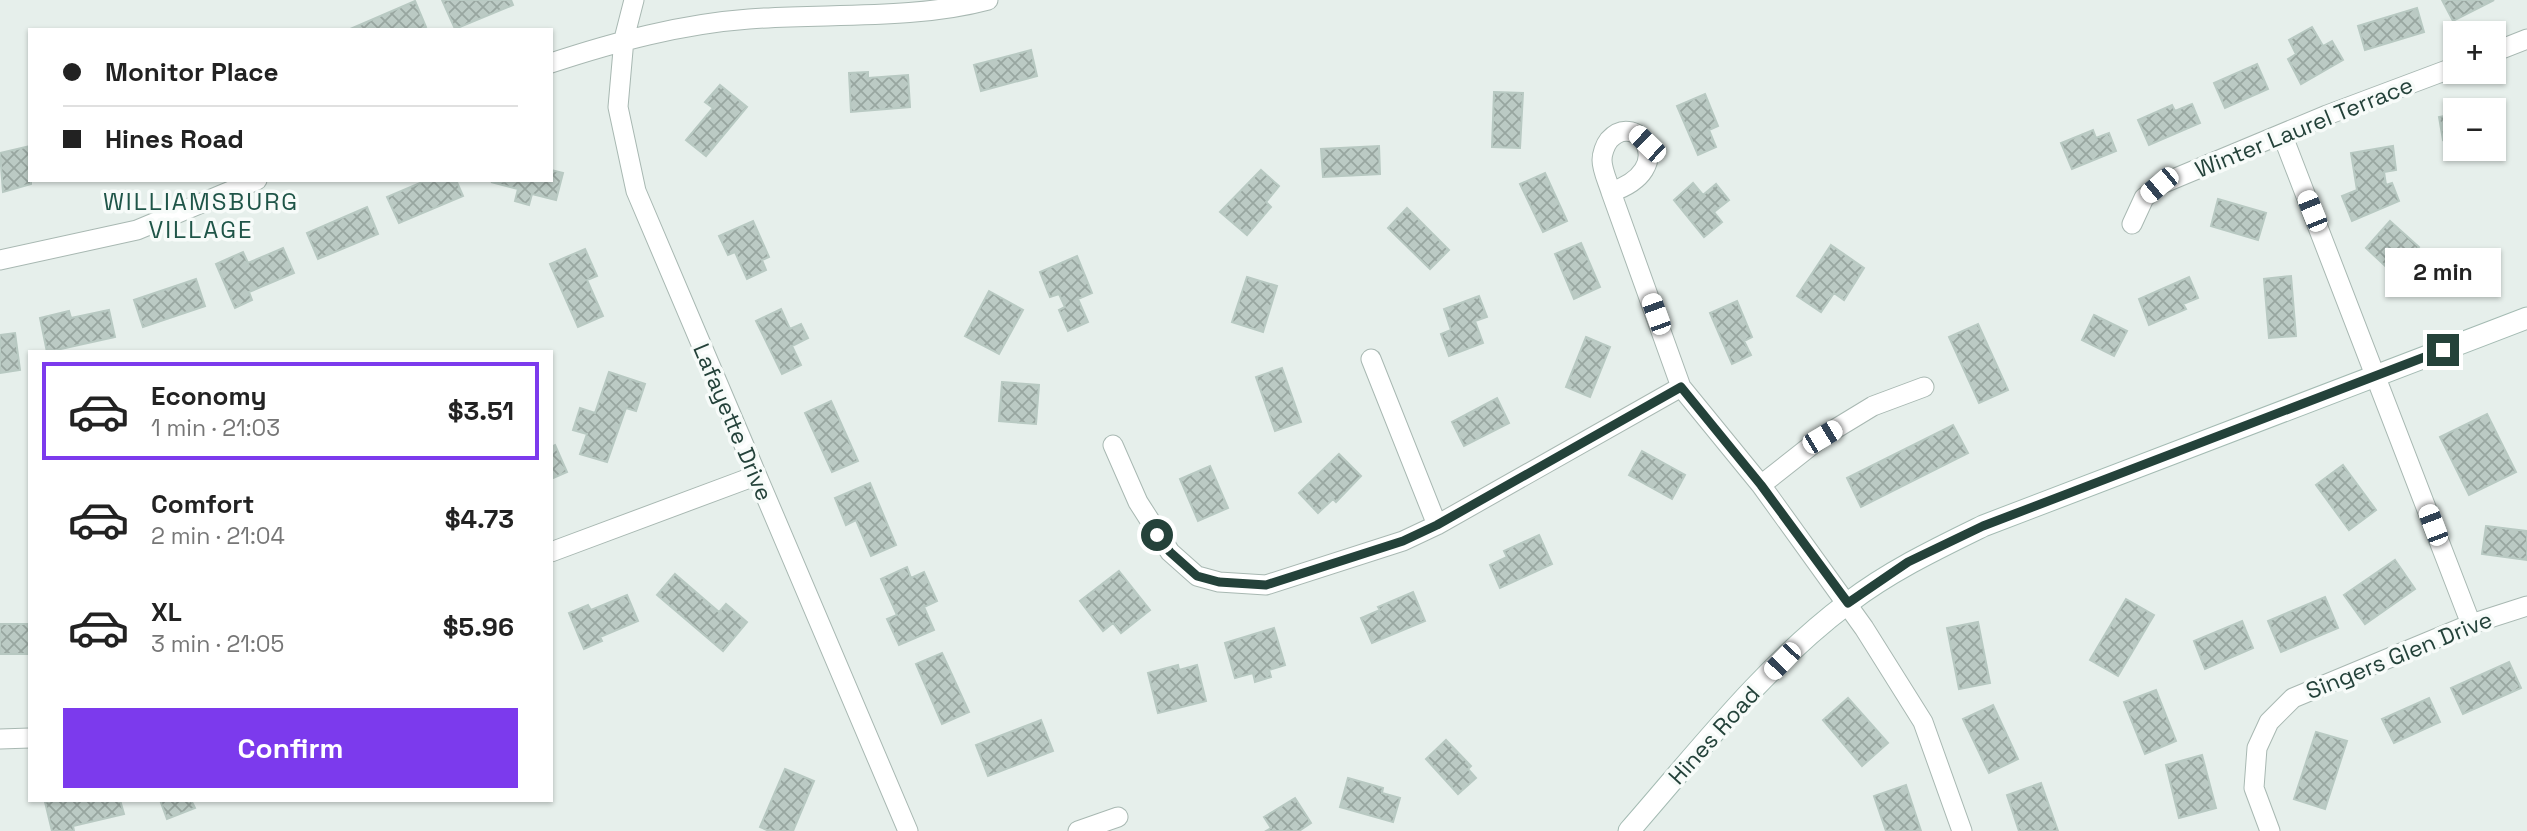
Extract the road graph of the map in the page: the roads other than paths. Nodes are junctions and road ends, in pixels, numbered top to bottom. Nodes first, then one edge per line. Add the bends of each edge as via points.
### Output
1 (634, 0) edge
2 (988, 0) edge
3 (624, 39) junction
4 (2527, 39) edge
5 (2506, 47) edge
6 (553, 62) edge
7 (2443, 71) edge
8 (2282, 134) junction
9 (252, 182) edge
10 (1611, 192) dead end
11 (2132, 224) dead end
12 (0, 260) edge
13 (2527, 318) edge
14 (1371, 359) dead end
15 (2376, 375) junction
16 (1681, 387) junction
17 (1924, 387) dead end
18 (1113, 445) dead end
19 (755, 476) junction
20 (1761, 485) junction
21 (1437, 525) junction
22 (553, 551) edge
23 (1848, 603) junction
24 (2527, 606) edge
25 (2471, 624) junction
26 (28, 738) edge
27 (0, 739) edge
28 (1118, 817) dead end
29 (908, 831) edge
30 (1078, 831) edge
31 (1629, 831) edge
32 (1962, 831) edge
33 (2270, 831) edge

1 - 3 street, Lafayette Drive
2 - 3 street via 917,10 746,19
3 - 6 street
3 - 19 street, Lafayette Drive via 618,107 636,191
4 - 5 street
7 - 8 street, Winter Laurel Terrace
8 - 11 street, Winter Laurel Terrace via 2159,185 2144,198
8 - 15 street
9 - 12 street via 137,230
10 - 16 street
13 - 15 street, Hines Road
14 - 21 street
15 - 23 street, Hines Road via 1983,526 1908,562
15 - 25 street
16 - 20 street
16 - 21 street
17 - 20 street via 1863,412 1822,437
18 - 21 street via 1138,502 1170,552 1197,576 1219,582 1266,585 1403,541
19 - 22 street
19 - 29 street, Lafayette Drive
20 - 23 street
23 - 31 street, Hines Road via 1800,642
23 - 32 street via 1923,722
24 - 25 street, Singers Glen Drive
25 - 33 street, Singers Glen Drive via 2293,698 2269,722 2257,748 2254,788
26 - 27 street
28 - 30 street

